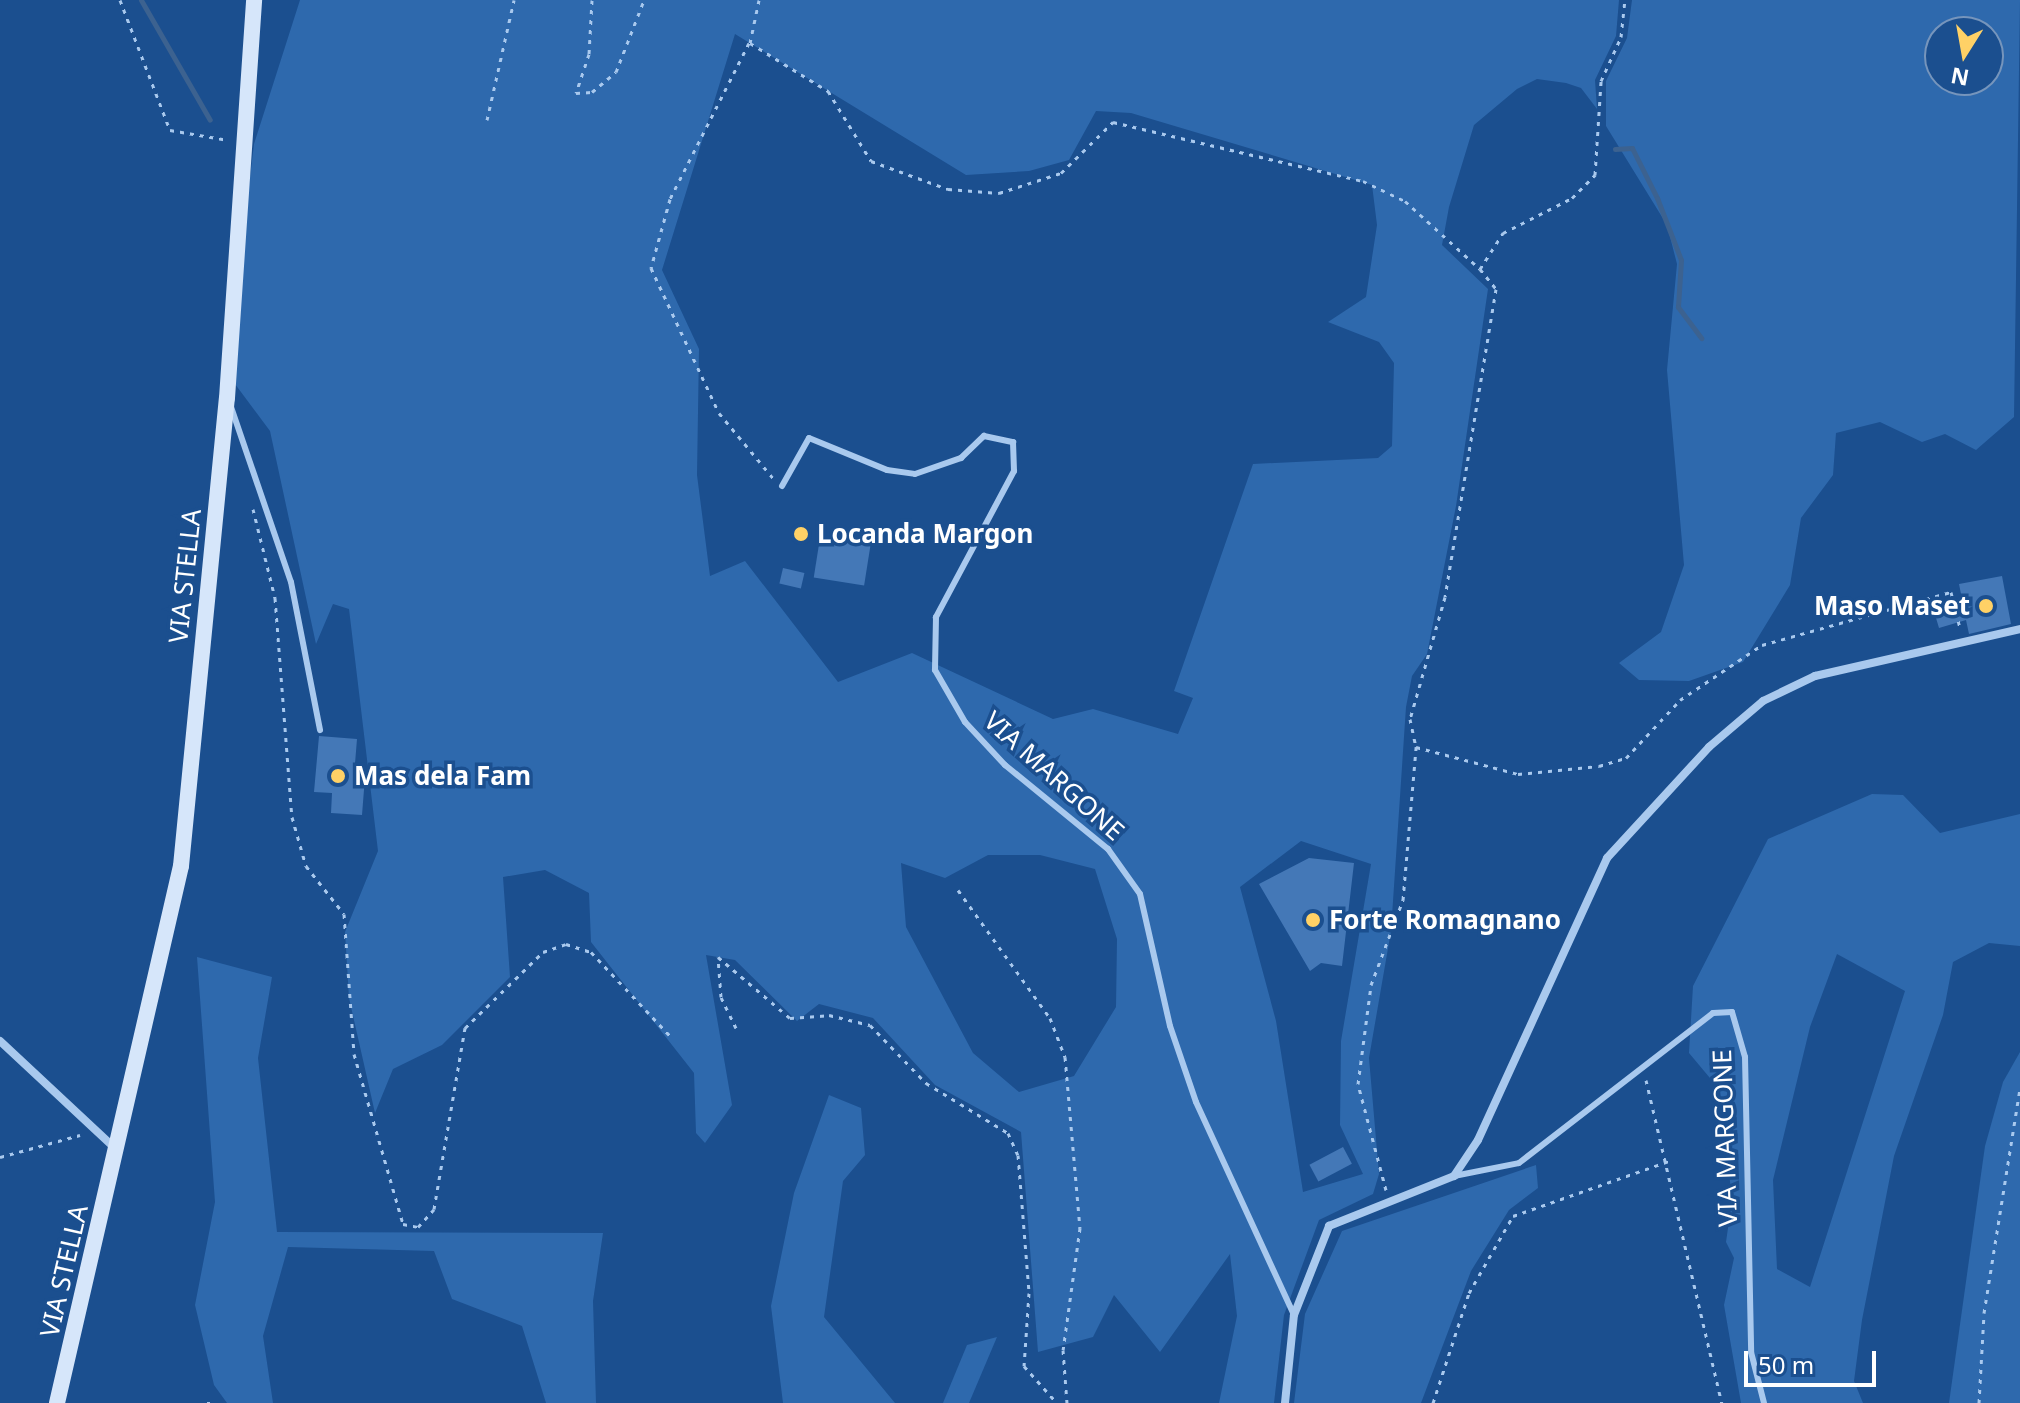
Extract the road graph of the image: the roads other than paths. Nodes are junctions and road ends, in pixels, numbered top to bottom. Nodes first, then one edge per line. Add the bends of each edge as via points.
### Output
1 (254, 0) edge
2 (227, 398) junction
3 (782, 486) road end
4 (2020, 629) edge
5 (320, 730) dead end
6 (0, 1041) edge
7 (117, 1150) junction
8 (1454, 1176) junction
9 (1294, 1315) junction
10 (57, 1403) edge
11 (1285, 1403) edge
12 (1764, 1403) edge

1 - 2 main road, VIA STELLA
2 - 5 lane via 245,431 258,489 291,582
2 - 7 main road, VIA STELLA via 181,866
3 - 9 lane, VIA MARGONE via 809,438 887,470 915,474 961,458 984,436 1013,442 1014,471 936,617 935,670 975,733 1108,849 1140,894 1170,1026 1196,1102
4 - 8 street via 1815,676 1763,701 1709,747 1607,858 1478,1140
6 - 7 street
7 - 10 main road, VIA STELLA
8 - 9 street, VIA MARGONE via 1329,1226
8 - 12 lane, VIA MARGONE via 1519,1163 1713,1013 1732,1012 1739,1022 1751,1352
9 - 11 street, VIA MARGONE

